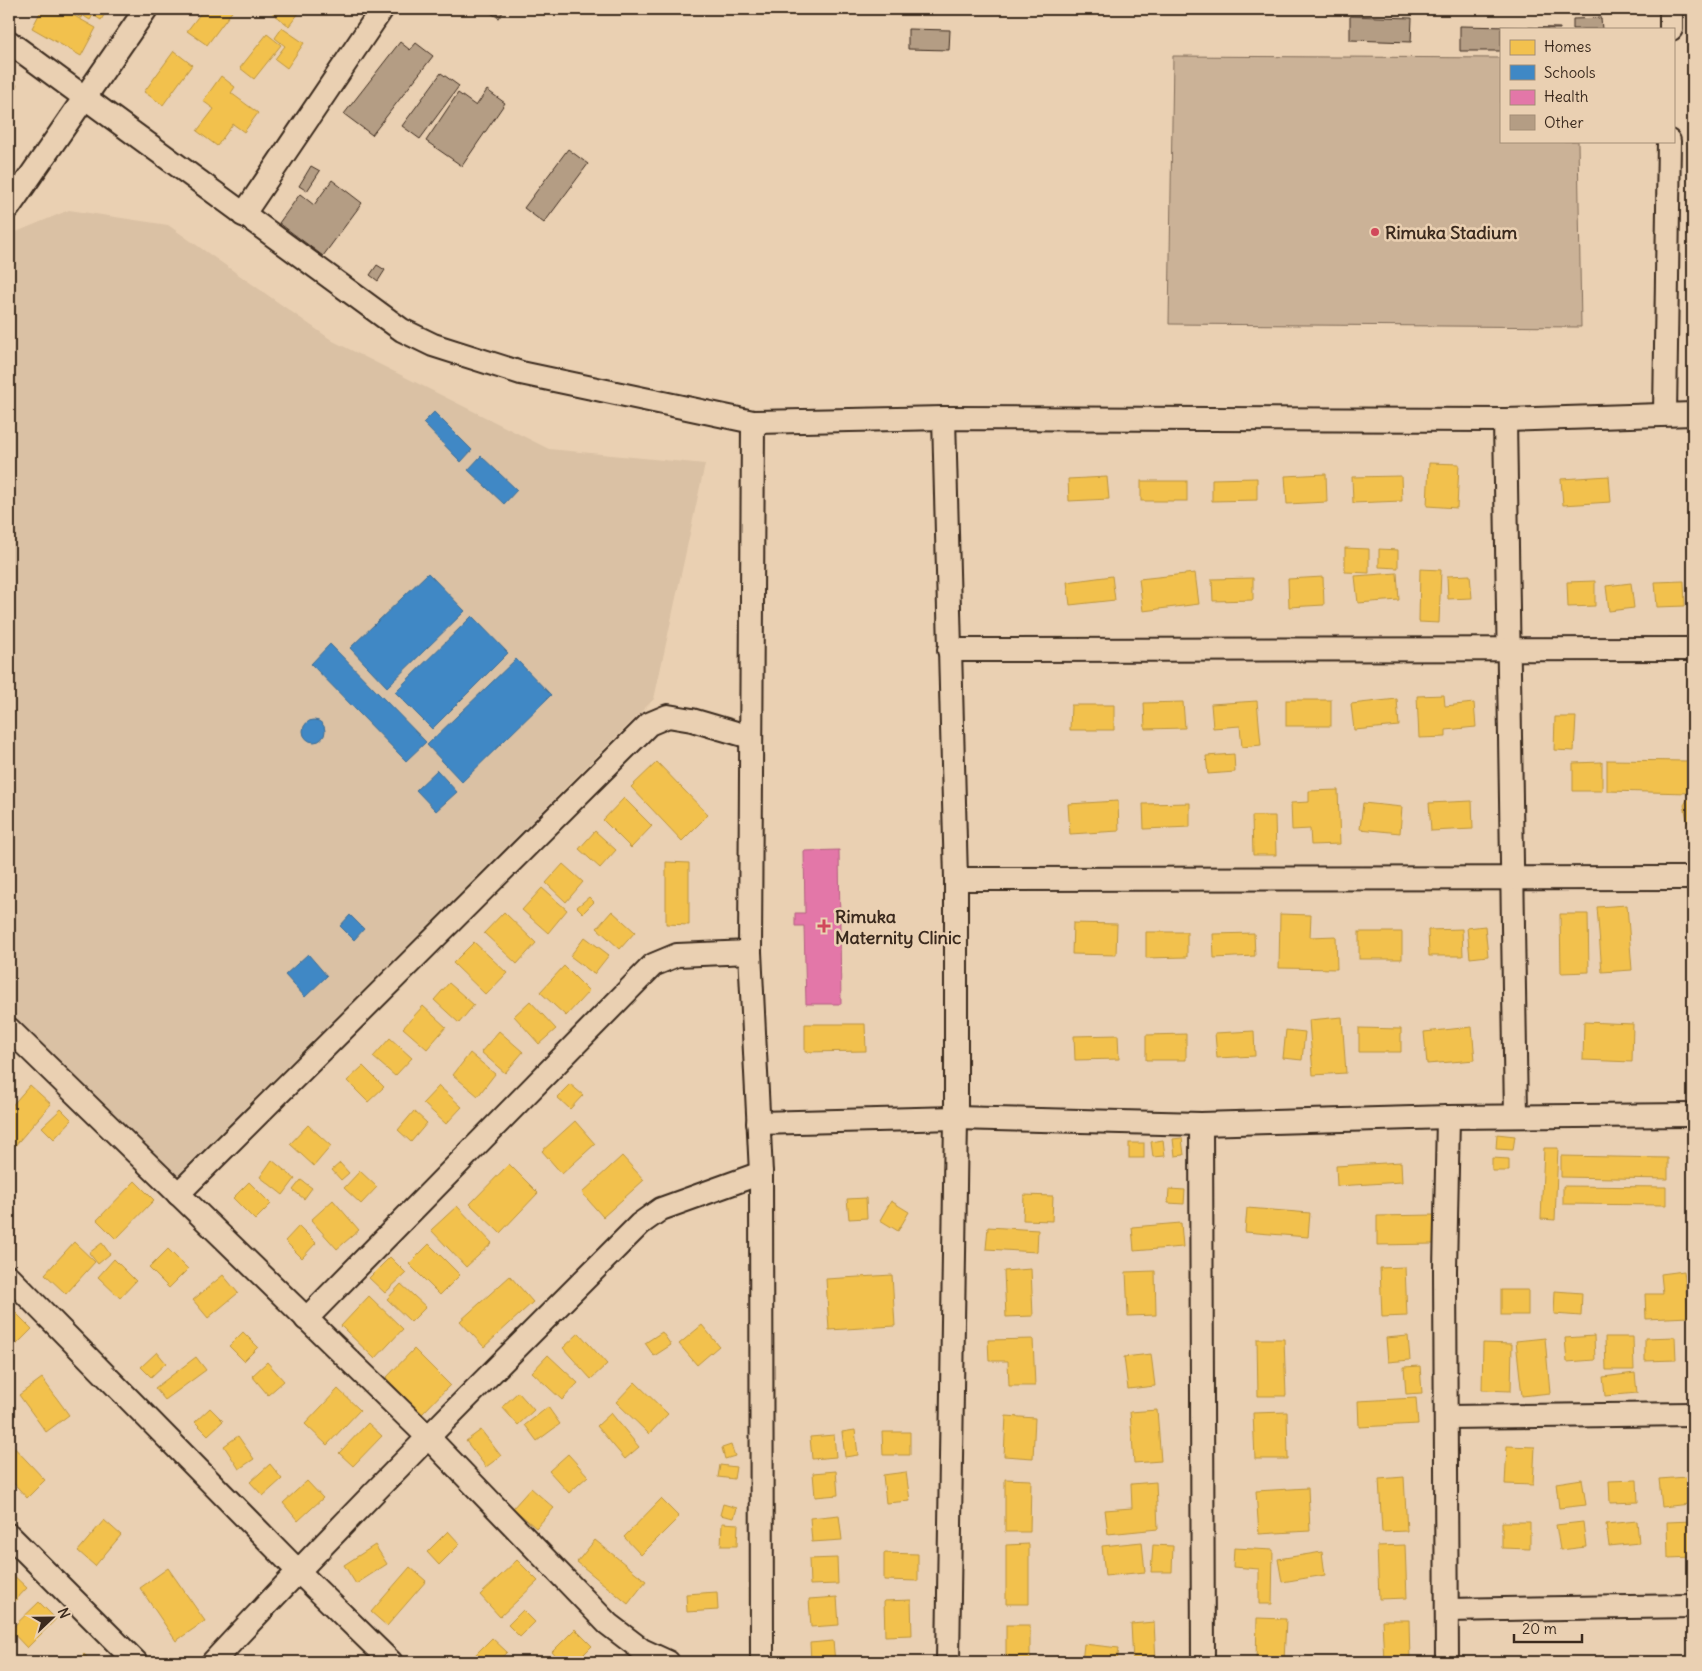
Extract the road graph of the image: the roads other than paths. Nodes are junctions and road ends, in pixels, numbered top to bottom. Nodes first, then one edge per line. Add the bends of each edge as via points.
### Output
1 (146, 9) edge
2 (382, 9) edge
3 (1671, 9) edge
4 (1671, 28) edge
5 (9, 42) edge
6 (84, 99) junction
7 (1669, 142) edge
8 (9, 207) edge
9 (243, 215) junction
10 (1665, 414) junction
11 (1693, 414) edge
12 (944, 418) junction
13 (1505, 420) junction
14 (753, 422) junction
15 (1509, 649) junction
16 (1693, 649) edge
17 (948, 650) junction
18 (750, 737) junction
19 (1512, 878) junction
20 (1693, 878) edge
21 (956, 879) junction
22 (750, 952) junction
23 (12, 1039) edge
24 (1693, 1115) edge
25 (1516, 1116) junction
26 (1448, 1117) junction
27 (956, 1118) junction
28 (758, 1123) junction
29 (1201, 1124) junction
30 (761, 1172) junction
31 (178, 1194) junction
32 (9, 1277) edge
33 (306, 1319) junction
34 (1693, 1414) edge
35 (1446, 1417) junction
36 (428, 1437) junction
37 (9, 1535) edge
38 (298, 1571) junction
39 (1693, 1606) edge
40 (1447, 1610) junction
41 (136, 1662) edge
42 (214, 1662) edge
43 (391, 1662) edge
44 (668, 1662) edge
45 (762, 1662) edge
46 (948, 1662) edge
47 (1203, 1662) edge
48 (1447, 1662) edge

1 - 6 street
2 - 9 street
3 - 4 street
5 - 6 street
6 - 8 street
6 - 9 street
7 - 10 street
9 - 14 street via 402,330 433,345 521,373
10 - 11 street
10 - 13 street
12 - 13 street
12 - 14 street
12 - 17 street
13 - 15 street
14 - 18 street
15 - 16 street
15 - 17 street
15 - 19 street
17 - 21 street
18 - 22 street
18 - 31 street via 668,716 649,724
19 - 20 street
19 - 21 street
19 - 25 street
21 - 27 street
22 - 28 street
22 - 33 street via 677,955 653,965
23 - 31 street
24 - 25 street
25 - 26 street
26 - 29 street
26 - 35 street
27 - 28 street
27 - 29 street
27 - 46 street
28 - 30 street
29 - 47 street
30 - 36 street via 661,1209 640,1224
30 - 45 street
31 - 33 street
32 - 38 street
33 - 36 street
34 - 35 street
35 - 40 street
36 - 38 street
36 - 44 street via 608,1624 642,1650
37 - 41 street
38 - 42 street
38 - 43 street
39 - 40 street
40 - 48 street

